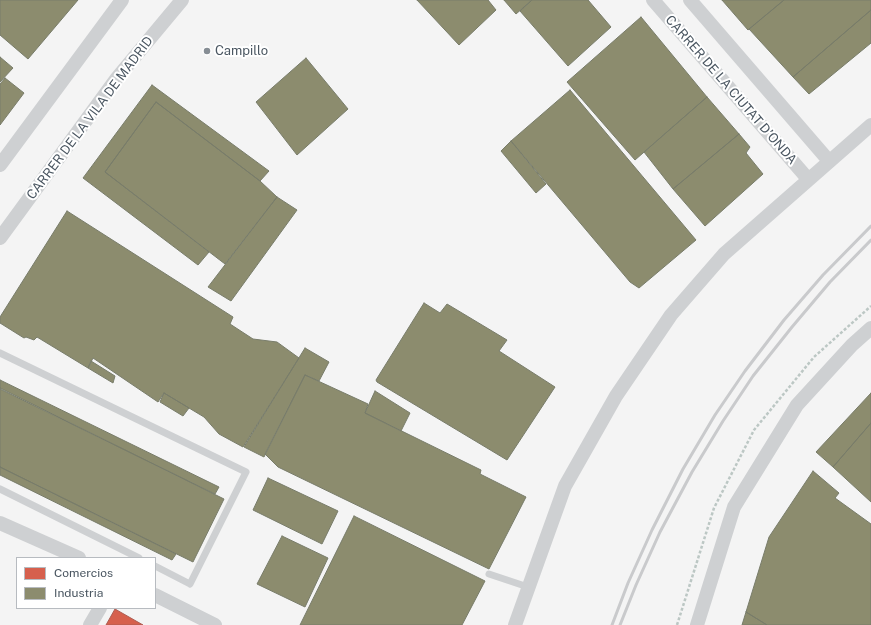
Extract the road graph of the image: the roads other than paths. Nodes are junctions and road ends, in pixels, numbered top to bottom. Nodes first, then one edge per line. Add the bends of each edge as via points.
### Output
1 (122, 0) edge
2 (182, 0) edge
3 (653, 0) edge
4 (690, 0) edge
5 (871, 125) edge
6 (829, 161) junction
7 (0, 165) edge
8 (808, 179) junction
9 (0, 238) edge
10 (871, 328) edge
11 (0, 353) edge
12 (0, 489) edge
13 (0, 523) edge
14 (77, 557) edge
15 (137, 557) edge
16 (156, 567) edge
17 (489, 574) dead end
18 (528, 587) junction
19 (156, 596) edge
20 (99, 609) edge
21 (90, 625) edge
22 (215, 625) edge
23 (515, 625) edge
24 (697, 625) edge

1 - 7 street
2 - 9 street, CARRER DE LA VILA DE MADRID via 117,78
3 - 8 street, CARRER DE LA CIUTAT D’ONDA
4 - 6 street
5 - 6 street
6 - 8 street
8 - 18 street via 724,254 666,321 616,396 565,486
10 - 24 street via 797,405 734,507
11 - 16 lane via 246,472 190,584
12 - 15 lane
13 - 14 street
17 - 18 lane
18 - 23 street
19 - 22 street
20 - 21 street

